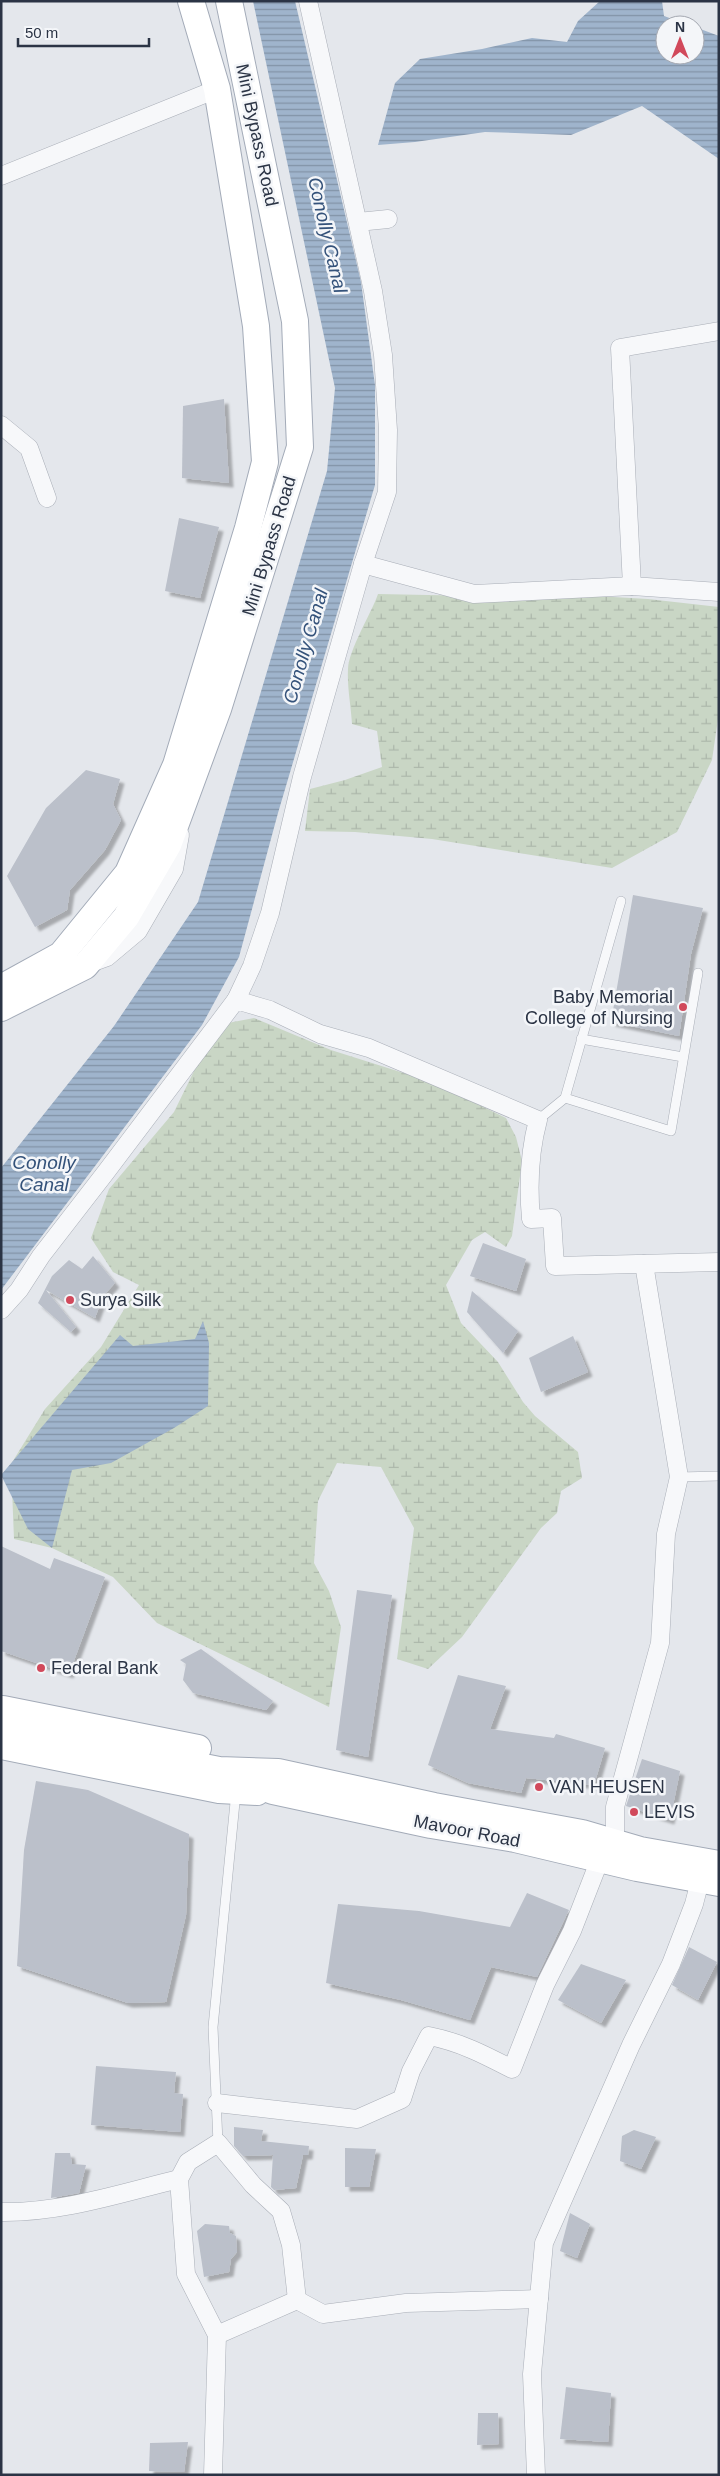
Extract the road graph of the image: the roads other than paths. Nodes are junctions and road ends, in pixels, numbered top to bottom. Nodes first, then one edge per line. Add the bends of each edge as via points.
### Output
1 (191, 1) edge
2 (229, 1) edge
3 (308, 1) edge
4 (217, 88) junction
5 (1, 176) edge
6 (388, 219) dead end
7 (358, 222) junction
8 (719, 331) edge
9 (1, 424) edge
10 (47, 498) dead end
11 (363, 564) junction
12 (632, 586) junction
13 (719, 592) edge
14 (621, 900) dead end
15 (698, 973) dead end
16 (2, 1000) edge
17 (236, 1000) junction
18 (581, 1039) junction
19 (684, 1056) junction
20 (565, 1098) junction
21 (538, 1120) junction
22 (719, 1262) edge
23 (644, 1264) junction
24 (1, 1310) edge
25 (719, 1476) edge
26 (679, 1477) junction
27 (1, 1709) edge
28 (1, 1727) edge
29 (1, 1746) edge
30 (275, 1782) junction
31 (236, 1792) junction
32 (607, 1850) junction
33 (711, 1872) edge
34 (216, 2103) junction
35 (218, 2143) junction
36 (179, 2179) junction
37 (1, 2212) edge
38 (539, 2299) junction
39 (297, 2300) junction
40 (217, 2335) junction
41 (213, 2475) edge
42 (536, 2475) edge

1 - 4 main road, Mini Bypass Road
2 - 16 main road, Mini Bypass Road via 295,321 300,447 218,709 168,845 126,917 85,966
3 - 7 street
4 - 5 street
4 - 16 main road, Mini Bypass Road via 256,326 266,462 176,765 128,873 61,955
6 - 7 street
7 - 11 street via 383,355 388,430 387,492
8 - 12 street via 620,348
9 - 10 street via 28,448
11 - 12 street via 474,594
11 - 17 street via 302,776 270,913 252,966
12 - 13 street
14 - 18 lane
15 - 19 lane
17 - 21 street via 270,1010 320,1034 369,1048
17 - 24 street
18 - 19 lane
18 - 20 lane
19 - 20 lane via 670,1131
20 - 21 lane
21 - 23 street via 531,1147 528,1189 531,1219 552,1218 555,1266
22 - 23 street
23 - 26 street
25 - 26 lane
26 - 32 street via 666,1534 660,1643 615,1807
27 - 30 main road via 206,1750
28 - 30 main road, Mavoor Road
29 - 31 main road
30 - 31 main road
30 - 32 main road, Mavoor Road via 431,1825
31 - 34 lane via 213,2027
32 - 33 main road, Mavoor Road
32 - 34 street via 545,1985 512,2070 476,2050 429,2036 410,2071 402,2100 357,2119
33 - 38 street via 544,2243
34 - 35 lane
35 - 36 street via 188,2162
35 - 39 street via 281,2212 290,2245
36 - 37 street via 54,2209
36 - 40 street via 186,2274
38 - 39 street via 406,2303 323,2314
38 - 42 street via 532,2374
39 - 40 street
40 - 41 street

